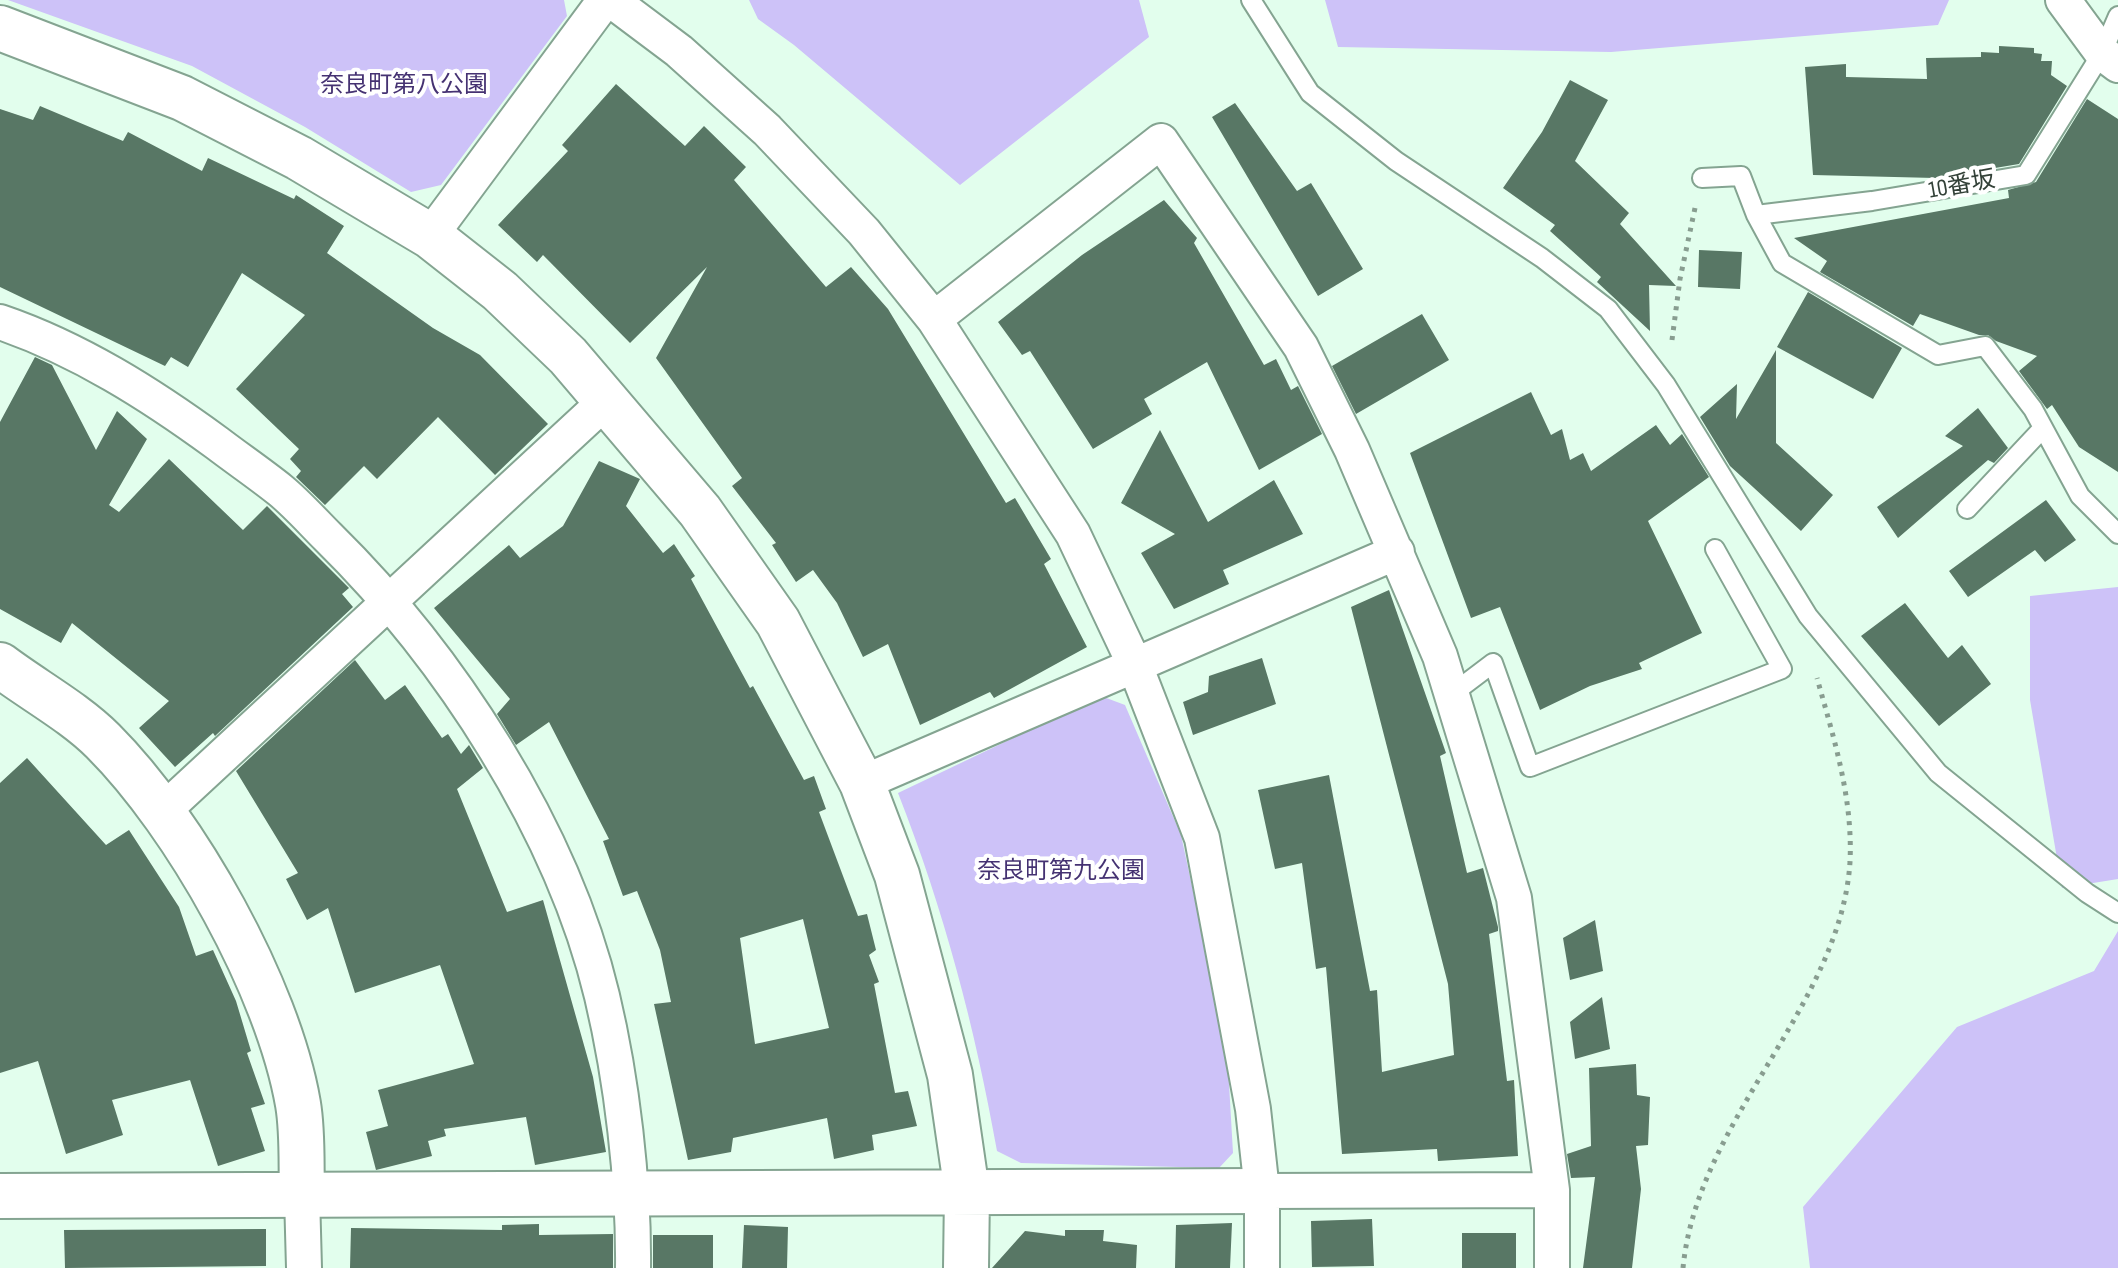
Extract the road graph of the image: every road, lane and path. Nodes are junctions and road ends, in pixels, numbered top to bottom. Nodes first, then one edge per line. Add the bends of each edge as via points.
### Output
1 (605, 0) edge
2 (611, 0) edge
3 (1251, 0) edge
4 (2063, 0) edge
5 (2118, 16) edge
6 (0, 28) edge
7 (2110, 59) edge
8 (1702, 178) joint
9 (1756, 215) junction
10 (430, 236) junction
11 (934, 319) junction
12 (0, 322) edge
13 (1672, 345) dead end
14 (608, 399) junction
15 (2043, 428) junction
16 (1967, 509) dead end
17 (2118, 534) edge
18 (1715, 549) dead end
19 (1397, 552) junction
20 (390, 601) junction
21 (1808, 616) junction
22 (1134, 663) junction
23 (0, 665) edge
24 (1452, 694) junction
25 (862, 783) junction
26 (162, 812) junction
27 (2118, 913) edge
28 (1552, 1190) junction
29 (1262, 1191) junction
30 (967, 1192) junction
31 (630, 1194) junction
32 (302, 1195) junction
33 (0, 1196) edge
34 (304, 1268) edge
35 (633, 1268) edge
36 (966, 1268) edge
37 (1262, 1268) edge
38 (1552, 1268) edge
39 (1683, 1268) edge

1 - 10 street
2 - 11 street via 679,51 767,130 864,232
3 - 21 lane via 1310,93 1396,161 1542,258 1608,309 1666,385
4 - 7 street
5 - 7 lane, 10番坂
6 - 10 street via 182,98 299,158
7 - 9 lane, 10番坂 via 2026,175
8 - 9 lane via 1741,176
8 - 13 path
9 - 15 lane via 1782,263 1938,355 1985,346
10 - 14 street via 500,291
11 - 19 street via 1161,141 1301,347
11 - 22 street via 1073,534
12 - 20 street via 147,392 282,492
14 - 20 street
14 - 25 street via 700,511 778,622
15 - 16 lane
15 - 17 lane via 2080,496
18 - 24 lane via 1782,669 1530,767 1493,663
19 - 22 street
19 - 24 street
20 - 26 street
20 - 31 street via 469,707 516,783 562,878 602,996
21 - 27 lane via 1938,773
21 - 39 path via 1814,670 1849,803 1843,902 1812,982 1703,1184
22 - 25 street
22 - 29 street via 1202,838 1253,1109
23 - 26 street via 102,740
24 - 28 street via 1514,898
25 - 30 street via 897,875 950,1075
26 - 32 street via 226,911 270,1009 298,1104
28 - 29 street
28 - 38 street
29 - 30 street
29 - 37 street
30 - 31 street
30 - 36 street
31 - 32 street
31 - 35 street
32 - 33 street
32 - 34 street

